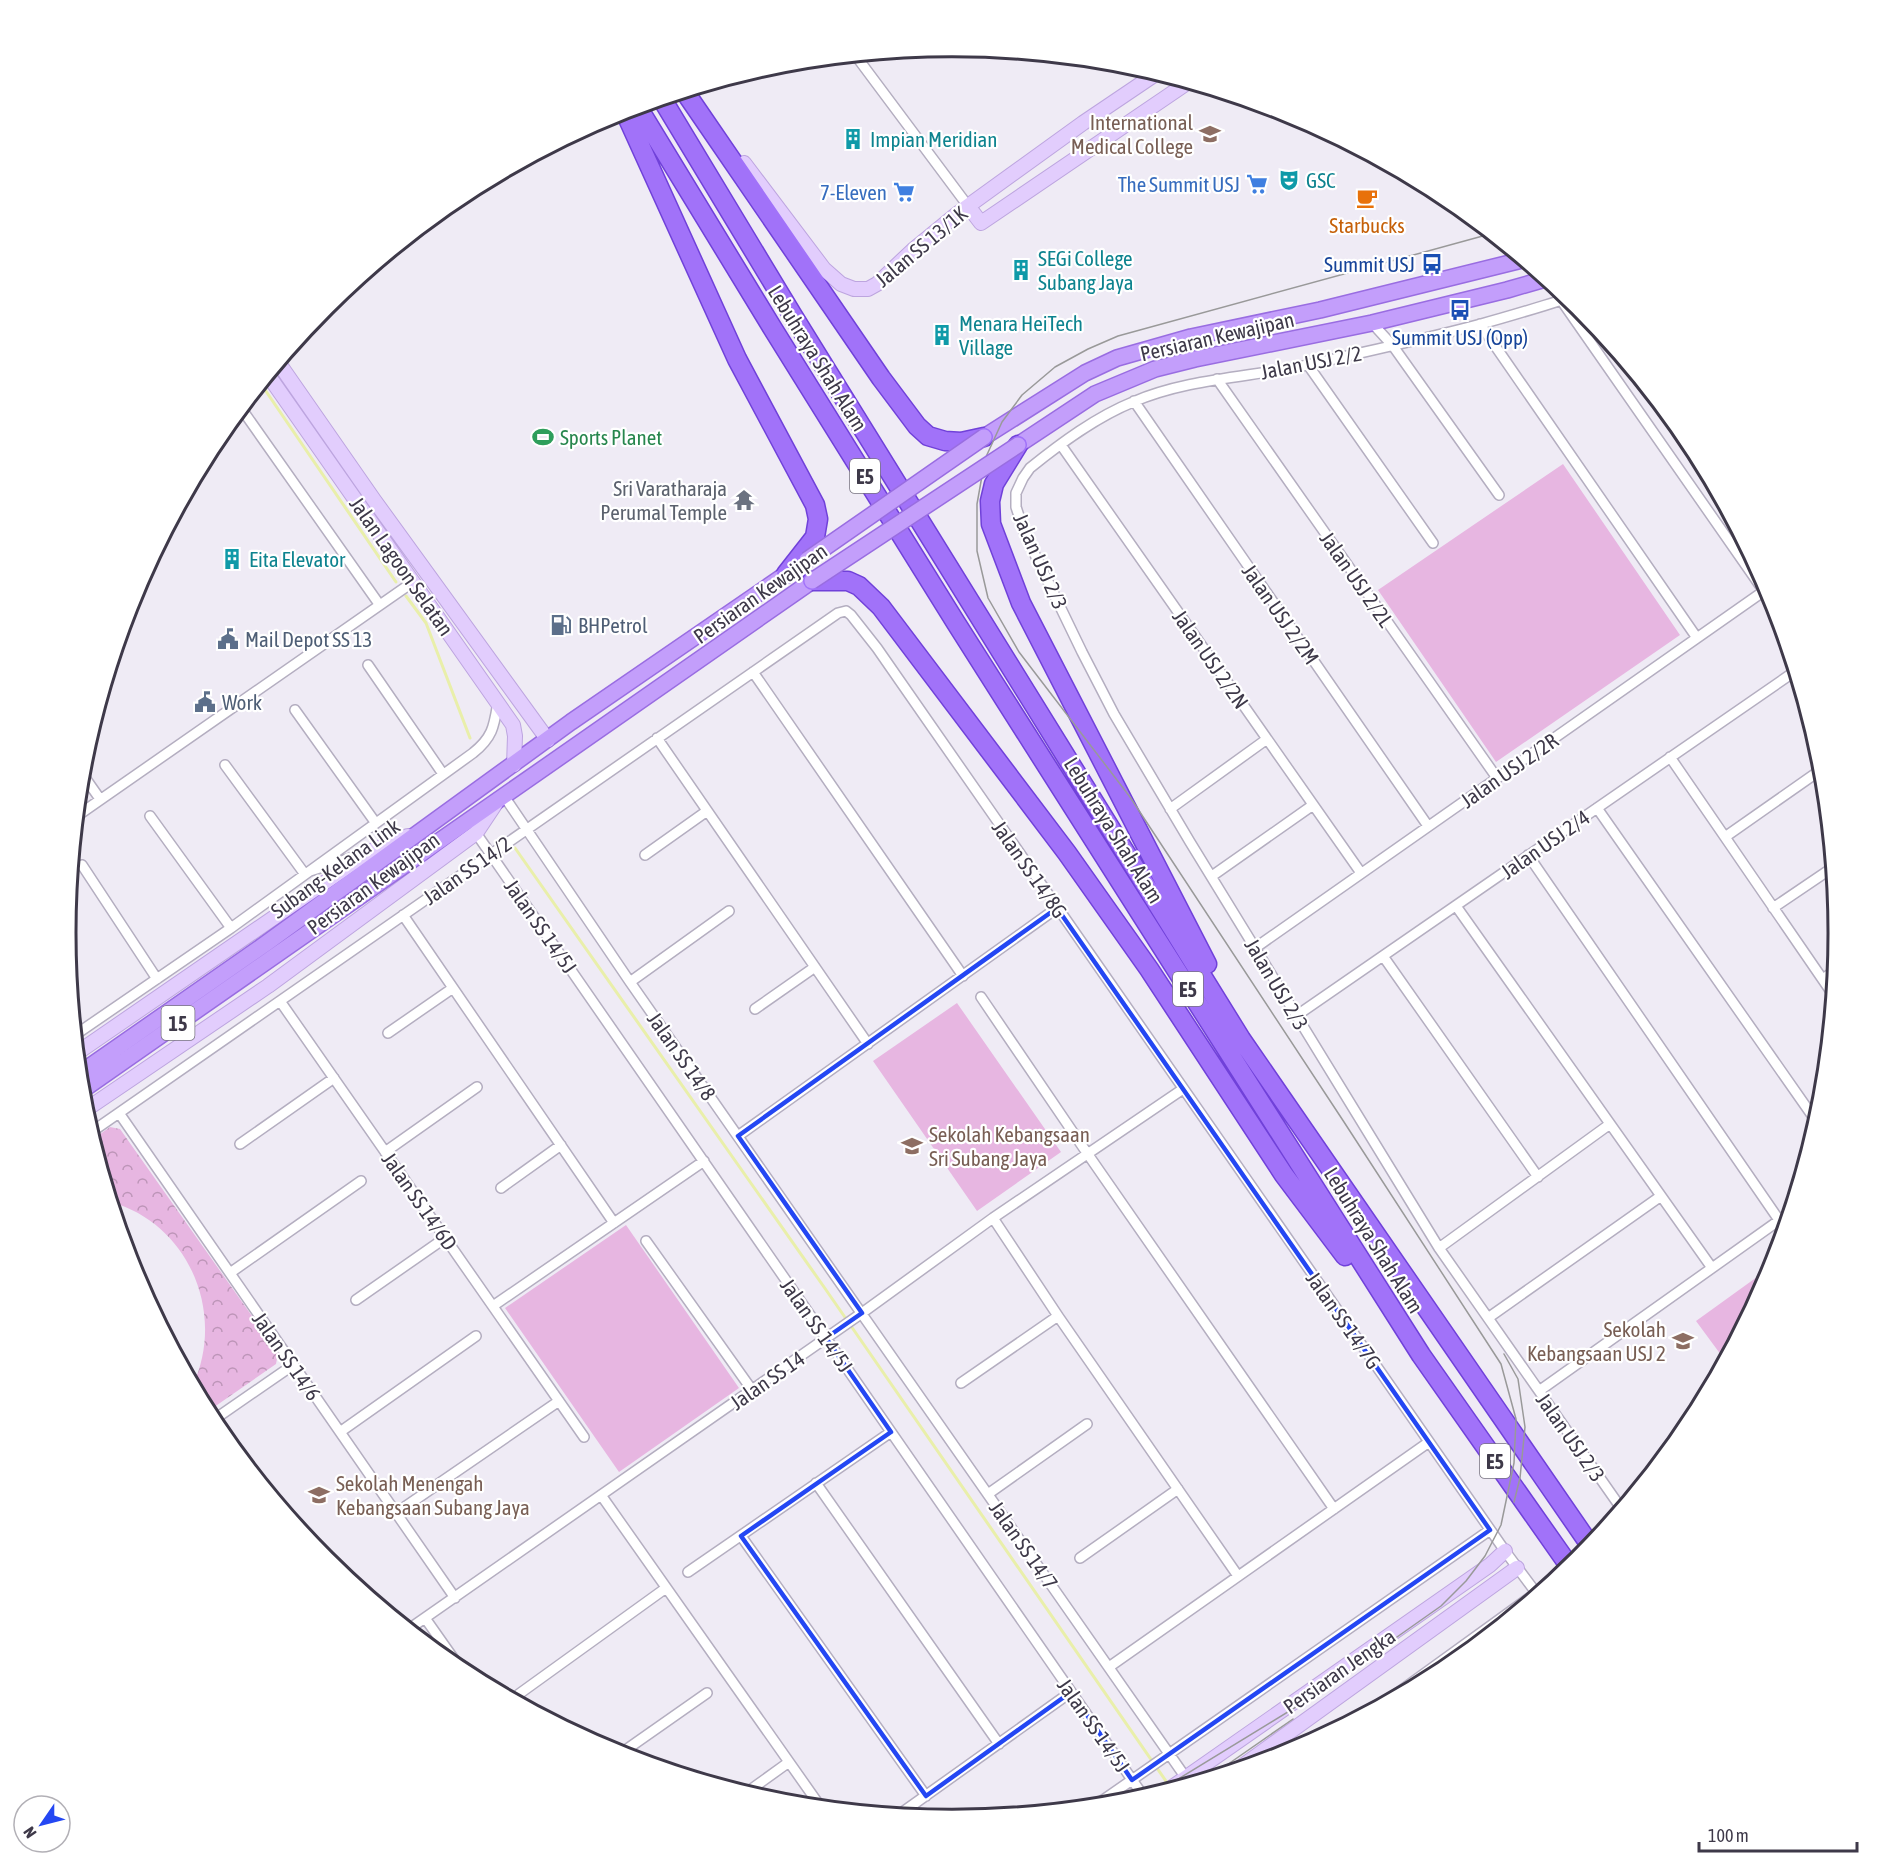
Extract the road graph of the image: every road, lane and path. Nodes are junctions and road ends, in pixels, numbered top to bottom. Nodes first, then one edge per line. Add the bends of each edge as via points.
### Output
1 (860, 62) edge
2 (1147, 80) edge
3 (1179, 87) edge
4 (689, 98) edge
5 (665, 105) edge
6 (642, 114) edge
7 (628, 119) edge
8 (1083, 123) junction
9 (1098, 142) junction
10 (968, 206) junction
11 (1514, 262) edge
12 (1537, 281) edge
13 (1558, 301) edge
14 (1372, 322) junction
15 (1480, 324) junction
16 (1586, 330) edge
17 (1393, 345) junction
18 (1308, 365) junction
19 (282, 368) edge
20 (1216, 380) junction
21 (272, 381) edge
22 (1134, 401) junction
23 (246, 415) edge
24 (984, 437) junction
25 (1018, 445) junction
26 (1061, 445) junction
27 (1499, 495) dead end
28 (1433, 543) dead end
29 (1745, 563) edge
30 (786, 574) junction
31 (812, 581) junction
32 (413, 582) junction
33 (1759, 594) edge
34 (379, 604) junction
35 (846, 611) joint
36 (1697, 638) junction
37 (368, 665) dead end
38 (753, 672) junction
39 (1789, 676) edge
40 (498, 701) junction
41 (296, 710) dead end
42 (657, 738) junction
43 (548, 740) junction
44 (1267, 740) junction
45 (1670, 758) junction
46 (225, 765) dead end
47 (514, 765) junction
48 (443, 774) junction
49 (1813, 775) edge
50 (1497, 778) junction
51 (89, 783) edge
52 (501, 798) junction
53 (100, 800) junction
54 (1313, 806) junction
55 (1597, 808) junction
56 (1170, 809) junction
57 (84, 810) edge
58 (707, 811) junction
59 (150, 816) dead end
60 (375, 822) junction
61 (1428, 826) junction
62 (426, 829) junction
63 (526, 830) junction
64 (476, 833) junction
65 (1725, 837) junction
66 (369, 852) junction
67 (491, 854) junction
68 (645, 855) dead end
69 (1528, 855) junction
70 (82, 865) dead end
71 (1826, 872) edge
72 (304, 873) junction
73 (1360, 873) junction
74 (1212, 876) junction
75 (1456, 906) junction
76 (1057, 908) junction
77 (1773, 908) junction
78 (729, 911) dead end
79 (403, 915) junction
80 (231, 928) junction
81 (272, 948) junction
82 (1255, 948) junction
83 (1383, 956) junction
84 (815, 968) junction
85 (963, 976) junction
86 (1826, 977) edge
87 (157, 979) junction
88 (1823, 980) junction
89 (630, 982) junction
90 (1826, 985) edge
91 (453, 988) junction
92 (981, 997) dead end
93 (280, 1001) junction
94 (755, 1009) dead end
95 (1296, 1016) junction
96 (81, 1031) edge
97 (388, 1033) dead end
98 (1241, 1039) junction
99 (868, 1044) junction
100 (83, 1049) edge
101 (86, 1069) edge
102 (334, 1078) junction
103 (89, 1085) edge
104 (477, 1087) dead end
105 (1183, 1089) junction
106 (92, 1105) edge
107 (1809, 1111) edge
108 (119, 1113) junction
109 (1610, 1124) junction
110 (98, 1128) edge
111 (738, 1136) junction
112 (240, 1144) dead end
113 (561, 1145) junction
114 (385, 1152) junction
115 (1087, 1154) junction
116 (704, 1161) junction
117 (1538, 1177) junction
118 (361, 1181) dead end
119 (501, 1188) dead end
120 (1661, 1196) junction
121 (993, 1218) junction
122 (1779, 1220) joint
123 (614, 1222) junction
124 (445, 1238) junction
125 (646, 1241) dead end
126 (1439, 1248) junction
127 (1712, 1268) junction
128 (230, 1274) junction
129 (356, 1300) dead end
130 (493, 1306) junction
131 (862, 1313) junction
132 (1058, 1316) junction
133 (1488, 1317) junction
134 (476, 1336) dead end
135 (826, 1338) junction
136 (1421, 1355) junction
137 (293, 1365) junction
138 (961, 1383) dead end
139 (752, 1390) junction
140 (1539, 1391) junction
141 (559, 1401) junction
142 (220, 1415) edge
143 (1087, 1424) dead end
144 (891, 1431) junction
145 (340, 1432) junction
146 (584, 1437) dead end
147 (1429, 1442) junction
148 (816, 1483) junction
149 (1178, 1489) junction
150 (988, 1494) junction
151 (601, 1495) junction
152 (1616, 1503) edge
153 (1334, 1509) junction
154 (396, 1513) junction
155 (1490, 1530) junction
156 (741, 1536) junction
157 (1585, 1537) edge
158 (1504, 1551) junction
159 (1080, 1558) dead end
160 (1564, 1559) edge
161 (1490, 1565) junction
162 (1517, 1568) junction
163 (688, 1572) dead end
164 (1239, 1576) junction
165 (1500, 1580) junction
166 (666, 1588) junction
167 (1532, 1589) edge
168 (455, 1598) junction
169 (425, 1618) junction
170 (415, 1625) edge
171 (446, 1647) edge
172 (1109, 1666) junction
173 (1071, 1692) junction
174 (707, 1693) dead end
175 (519, 1694) dead end
176 (999, 1744) junction
177 (630, 1747) edge
178 (1262, 1752) edge
179 (1170, 1754) junction
180 (789, 1762) junction
181 (1190, 1775) edge
182 (1177, 1779) edge
183 (1132, 1780) junction
184 (756, 1786) edge
185 (1138, 1788) edge
186 (1112, 1794) edge
187 (926, 1796) junction
188 (813, 1798) edge
189 (909, 1808) edge

1 - 10 street
2 - 8 main road, Jalan SS 13/1K
3 - 9 main road, Jalan SS 13/1K
4 - 10 main road, Jalan SS 13/1K via 841,284 854,289 877,284
4 - 24 highway via 917,426 928,436 945,441
5 - 98 highway, Lebuhraya Shah Alam / E5
6 - 136 highway, Lebuhraya Shah Alam / E5 via 950,613
7 - 30 highway via 737,359 815,505 818,519 814,537
8 - 9 main road
8 - 10 main road, Jalan SS 13/1K
9 - 10 main road, Jalan SS 13/1K via 981,223
11 - 24 main road, Persiaran Kewajipan via 1191,337 1117,358 1085,373
12 - 14 main road, Persiaran Kewajipan
13 - 15 street, Jalan USJ 2/2
14 - 17 street
14 - 25 main road, Persiaran Kewajipan via 1155,369 1095,394
15 - 17 street, Jalan USJ 2/2
15 - 36 street
16 - 29 street
17 - 18 street, Jalan USJ 2/2
17 - 27 street
18 - 20 street, Jalan USJ 2/2
18 - 28 street
19 - 43 main road, Jalan Lagoon Selatan
20 - 22 street, Jalan USJ 2/2
20 - 50 street, Jalan USJ 2/2L
21 - 32 main road, Jalan Lagoon Selatan
22 - 26 street, Jalan USJ 2/2
22 - 61 street, Jalan USJ 2/2M
23 - 34 street
24 - 30 main road, Persiaran Kewajipan, bridge
25 - 31 main road, Persiaran Kewajipan, bridge
25 - 98 highway via 994,484 991,524 1021,603 1217,984
26 - 44 street, Jalan USJ 2/2N
26 - 56 street, Jalan USJ 2/3 via 1030,468 1016,493 1016,507 1082,652
30 - 43 main road, Persiaran Kewajipan
31 - 52 main road, Persiaran Kewajipan
31 - 136 highway via 848,581 860,586 880,607 1067,853 1149,969 1284,1175
32 - 34 street
32 - 40 main road, Jalan Lagoon Selatan
33 - 36 street, Jalan USJ 2/2R
34 - 53 street
35 - 38 street, Jalan SS 14/2
35 - 76 street, Jalan SS 14/8G via 877,648
36 - 50 street, Jalan USJ 2/2R
37 - 48 street
38 - 42 street, Jalan SS 14/2
38 - 85 street
39 - 45 street, Jalan USJ 2/4
40 - 47 main road, Jalan Lagoon Selatan via 516,736
40 - 48 street via 490,736
41 - 60 street
42 - 58 street
42 - 63 street, Jalan SS 14/2
43 - 47 main road, Persiaran Kewajipan
44 - 54 street, Jalan USJ 2/2N
44 - 56 street
45 - 55 street, Jalan USJ 2/4
45 - 65 street
46 - 72 street
47 - 62 main road, Persiaran Kewajipan
48 - 60 street
49 - 65 street
50 - 61 street, Jalan USJ 2/2R
51 - 53 street
52 - 63 street, Jalan SS 14/8
52 - 64 main road, Persiaran Kewajipan
52 - 81 main road, Subang-Kelana Link
53 - 57 street
54 - 73 street, Jalan USJ 2/2N
54 - 74 street
55 - 69 street, Jalan USJ 2/4
55 - 107 street
56 - 74 street, Jalan USJ 2/3
58 - 68 street
58 - 84 street
59 - 80 street
60 - 72 street
61 - 73 street, Jalan USJ 2/2R
62 - 66 main road, Persiaran Kewajipan
62 - 81 main road, Subang-Kelana Link
63 - 67 street, Jalan SS 14/2
63 - 89 street, Jalan SS 14/8
64 - 67 street, Jalan SS 14/5J
64 - 106 main road, Persiaran Kewajipan via 268,987
65 - 77 street
66 - 72 street
66 - 100 main road, Persiaran Kewajipan
67 - 79 street, Jalan SS 14/2
67 - 116 street, Jalan SS 14/5J
69 - 75 street, Jalan USJ 2/4
69 - 122 street
70 - 87 street
71 - 77 street
72 - 80 street
73 - 82 street, Jalan USJ 2/2R
74 - 82 street, Jalan USJ 2/3
75 - 83 street, Jalan USJ 2/4
75 - 109 street
76 - 85 street
76 - 105 street, Jalan SS 14/8G
77 - 88 street
78 - 89 street
79 - 91 street
79 - 93 street, Jalan SS 14/2
80 - 87 street
81 - 101 main road, 15
81 - 103 main road, 15
82 - 95 street, Jalan USJ 2/3
83 - 95 street, Jalan USJ 2/4
83 - 117 street
84 - 94 street
84 - 99 street
85 - 99 street
86 - 88 street
87 - 96 street
88 - 90 street
89 - 111 street, Jalan SS 14/8
91 - 97 street
91 - 113 street
92 - 115 street
93 - 102 street, Jalan SS 14/6D
93 - 108 street, Jalan SS 14/2
95 - 126 street, Jalan USJ 2/3
98 - 157 highway, Lebuhraya Shah Alam / E5
99 - 111 street
102 - 112 street
102 - 114 street, Jalan SS 14/6D
104 - 114 street
105 - 115 street, Jalan SS 14
105 - 147 street, Jalan SS 14/7G
108 - 110 street, Jalan SS 14/2
108 - 128 street, Jalan SS 14/6
109 - 117 street
109 - 120 street
111 - 131 street, Jalan SS 14/8
113 - 119 street
113 - 123 street
114 - 124 street, Jalan SS 14/6D
115 - 121 street, Jalan SS 14
115 - 153 street
116 - 123 street
116 - 135 street, Jalan SS 14/5J
117 - 126 street
118 - 128 street
120 - 127 street
120 - 133 street
121 - 131 street, Jalan SS 14
121 - 132 street
122 - 127 street
123 - 130 street
124 - 129 street
124 - 130 street, Jalan SS 14/6D
125 - 139 street
126 - 133 street, Jalan USJ 2/3
127 - 140 street
128 - 137 street, Jalan SS 14/6
130 - 141 street, Jalan SS 14/6D
131 - 135 street, Jalan SS 14
131 - 150 street, Jalan SS 14/7
132 - 138 street
132 - 149 street
133 - 140 street, Jalan USJ 2/3
134 - 145 street
135 - 139 street, Jalan SS 14
135 - 144 street, Jalan SS 14/5J
136 - 160 highway, Lebuhraya Shah Alam / E5
137 - 142 street
137 - 145 street, Jalan SS 14/6
139 - 151 street, Jalan SS 14
140 - 152 street, Jalan USJ 2/3
141 - 146 street, Jalan SS 14/6D
141 - 154 street
143 - 150 street
144 - 148 street
144 - 173 street, Jalan SS 14/5J
145 - 154 street, Jalan SS 14/6
147 - 153 street
147 - 155 street, Jalan SS 14/7G
148 - 156 street
148 - 176 street
149 - 159 street
149 - 164 street
150 - 172 street, Jalan SS 14/7
151 - 166 street
151 - 168 street, Jalan SS 14
153 - 164 street
154 - 168 street, Jalan SS 14/6
155 - 158 street, Jalan SS 14/7G
155 - 179 street
156 - 163 street
156 - 187 street
158 - 161 main road, Persiaran Jengka
158 - 162 street, Jalan SS 14/7G
161 - 165 main road via 1501,1568
161 - 181 main road, Persiaran Jengka
162 - 165 main road, Persiaran Jengka
162 - 167 street, Jalan SS 14/7G
164 - 172 street
165 - 178 main road, Persiaran Jengka
166 - 175 street
166 - 180 street
168 - 169 street, Jalan SS 14
169 - 170 street, Jalan SS 14
169 - 171 street
172 - 179 street, Jalan SS 14/7
173 - 176 street
173 - 183 street, Jalan SS 14/5J
174 - 177 street
176 - 187 street
179 - 182 street, Jalan SS 14/7
179 - 183 street
180 - 184 street
180 - 188 street
183 - 185 street, Jalan SS 14/5J
183 - 186 street
187 - 189 street

